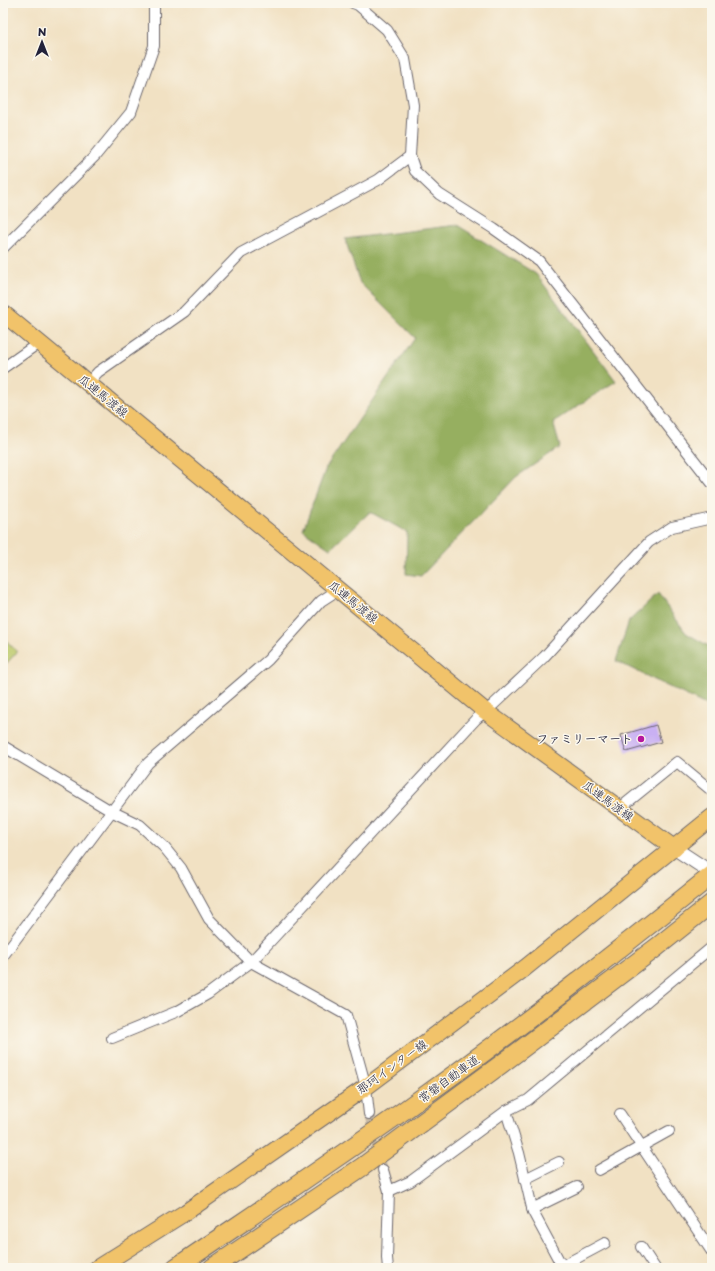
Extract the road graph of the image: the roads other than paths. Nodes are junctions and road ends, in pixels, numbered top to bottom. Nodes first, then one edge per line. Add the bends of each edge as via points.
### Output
1 (154, 3) edge
2 (353, 3) edge
3 (410, 156) junction
4 (3, 248) edge
5 (3, 313) edge
6 (40, 344) junction
7 (3, 368) edge
8 (88, 383) junction
9 (712, 483) edge
10 (712, 518) edge
11 (338, 590) junction
12 (486, 711) junction
13 (3, 746) edge
14 (712, 791) edge
15 (619, 809) junction
16 (111, 811) junction
17 (712, 817) edge
18 (674, 848) junction
19 (708, 878) edge
20 (712, 903) edge
21 (712, 947) edge
22 (3, 956) edge
23 (251, 962) junction
24 (112, 1038) dead end
25 (366, 1087) junction
26 (506, 1112) junction
27 (369, 1114) tunnel mouth
28 (620, 1114) dead end
29 (669, 1131) dead end
30 (642, 1147) junction
31 (559, 1162) dead end
32 (383, 1170) tunnel mouth
33 (599, 1170) dead end
34 (525, 1179) junction
35 (577, 1187) dead end
36 (389, 1191) junction
37 (532, 1209) junction
38 (605, 1243) dead end
39 (641, 1247) dead end
40 (712, 1252) edge
41 (562, 1267) edge
42 (97, 1268) edge
43 (175, 1268) edge
44 (212, 1268) edge
45 (388, 1268) edge
46 (655, 1268) edge

1 - 4 street via 154,46 131,112 95,156
2 - 3 street via 387,30 405,59 413,105
3 - 8 street via 378,180 241,254 184,312 98,372
3 - 9 street via 415,171 439,194 539,261
5 - 6 main road, 瓜連馬渡線
6 - 7 street
6 - 8 main road, 瓜連馬渡線
8 - 11 main road, 瓜連馬渡線
10 - 12 street via 672,527 649,542 544,657
11 - 12 main road, 瓜連馬渡線
11 - 16 street via 321,601 268,660 148,763
12 - 15 main road, 瓜連馬渡線
12 - 23 street
13 - 16 street
14 - 15 street via 677,762
15 - 18 main road, 瓜連馬渡線
16 - 22 street
16 - 23 street via 140,825 164,847 181,868 209,919
17 - 18 main road
18 - 19 street
18 - 25 main road, 那珂インター線 via 524,968
19 - 43 highway, 常磐自動車道 via 507,1036 421,1099
20 - 44 highway, 常磐自動車道 via 651,952 362,1166
21 - 26 street via 528,1100
23 - 24 street via 208,994
23 - 25 street via 346,1015
25 - 27 street
25 - 42 main road, 那珂インター線 via 186,1212
26 - 34 street
26 - 36 street via 411,1181
28 - 30 street
29 - 30 street
30 - 33 street
30 - 40 street
31 - 34 street
32 - 36 street
34 - 37 street
35 - 37 street
36 - 45 street
37 - 41 street
38 - 41 street
39 - 46 street

